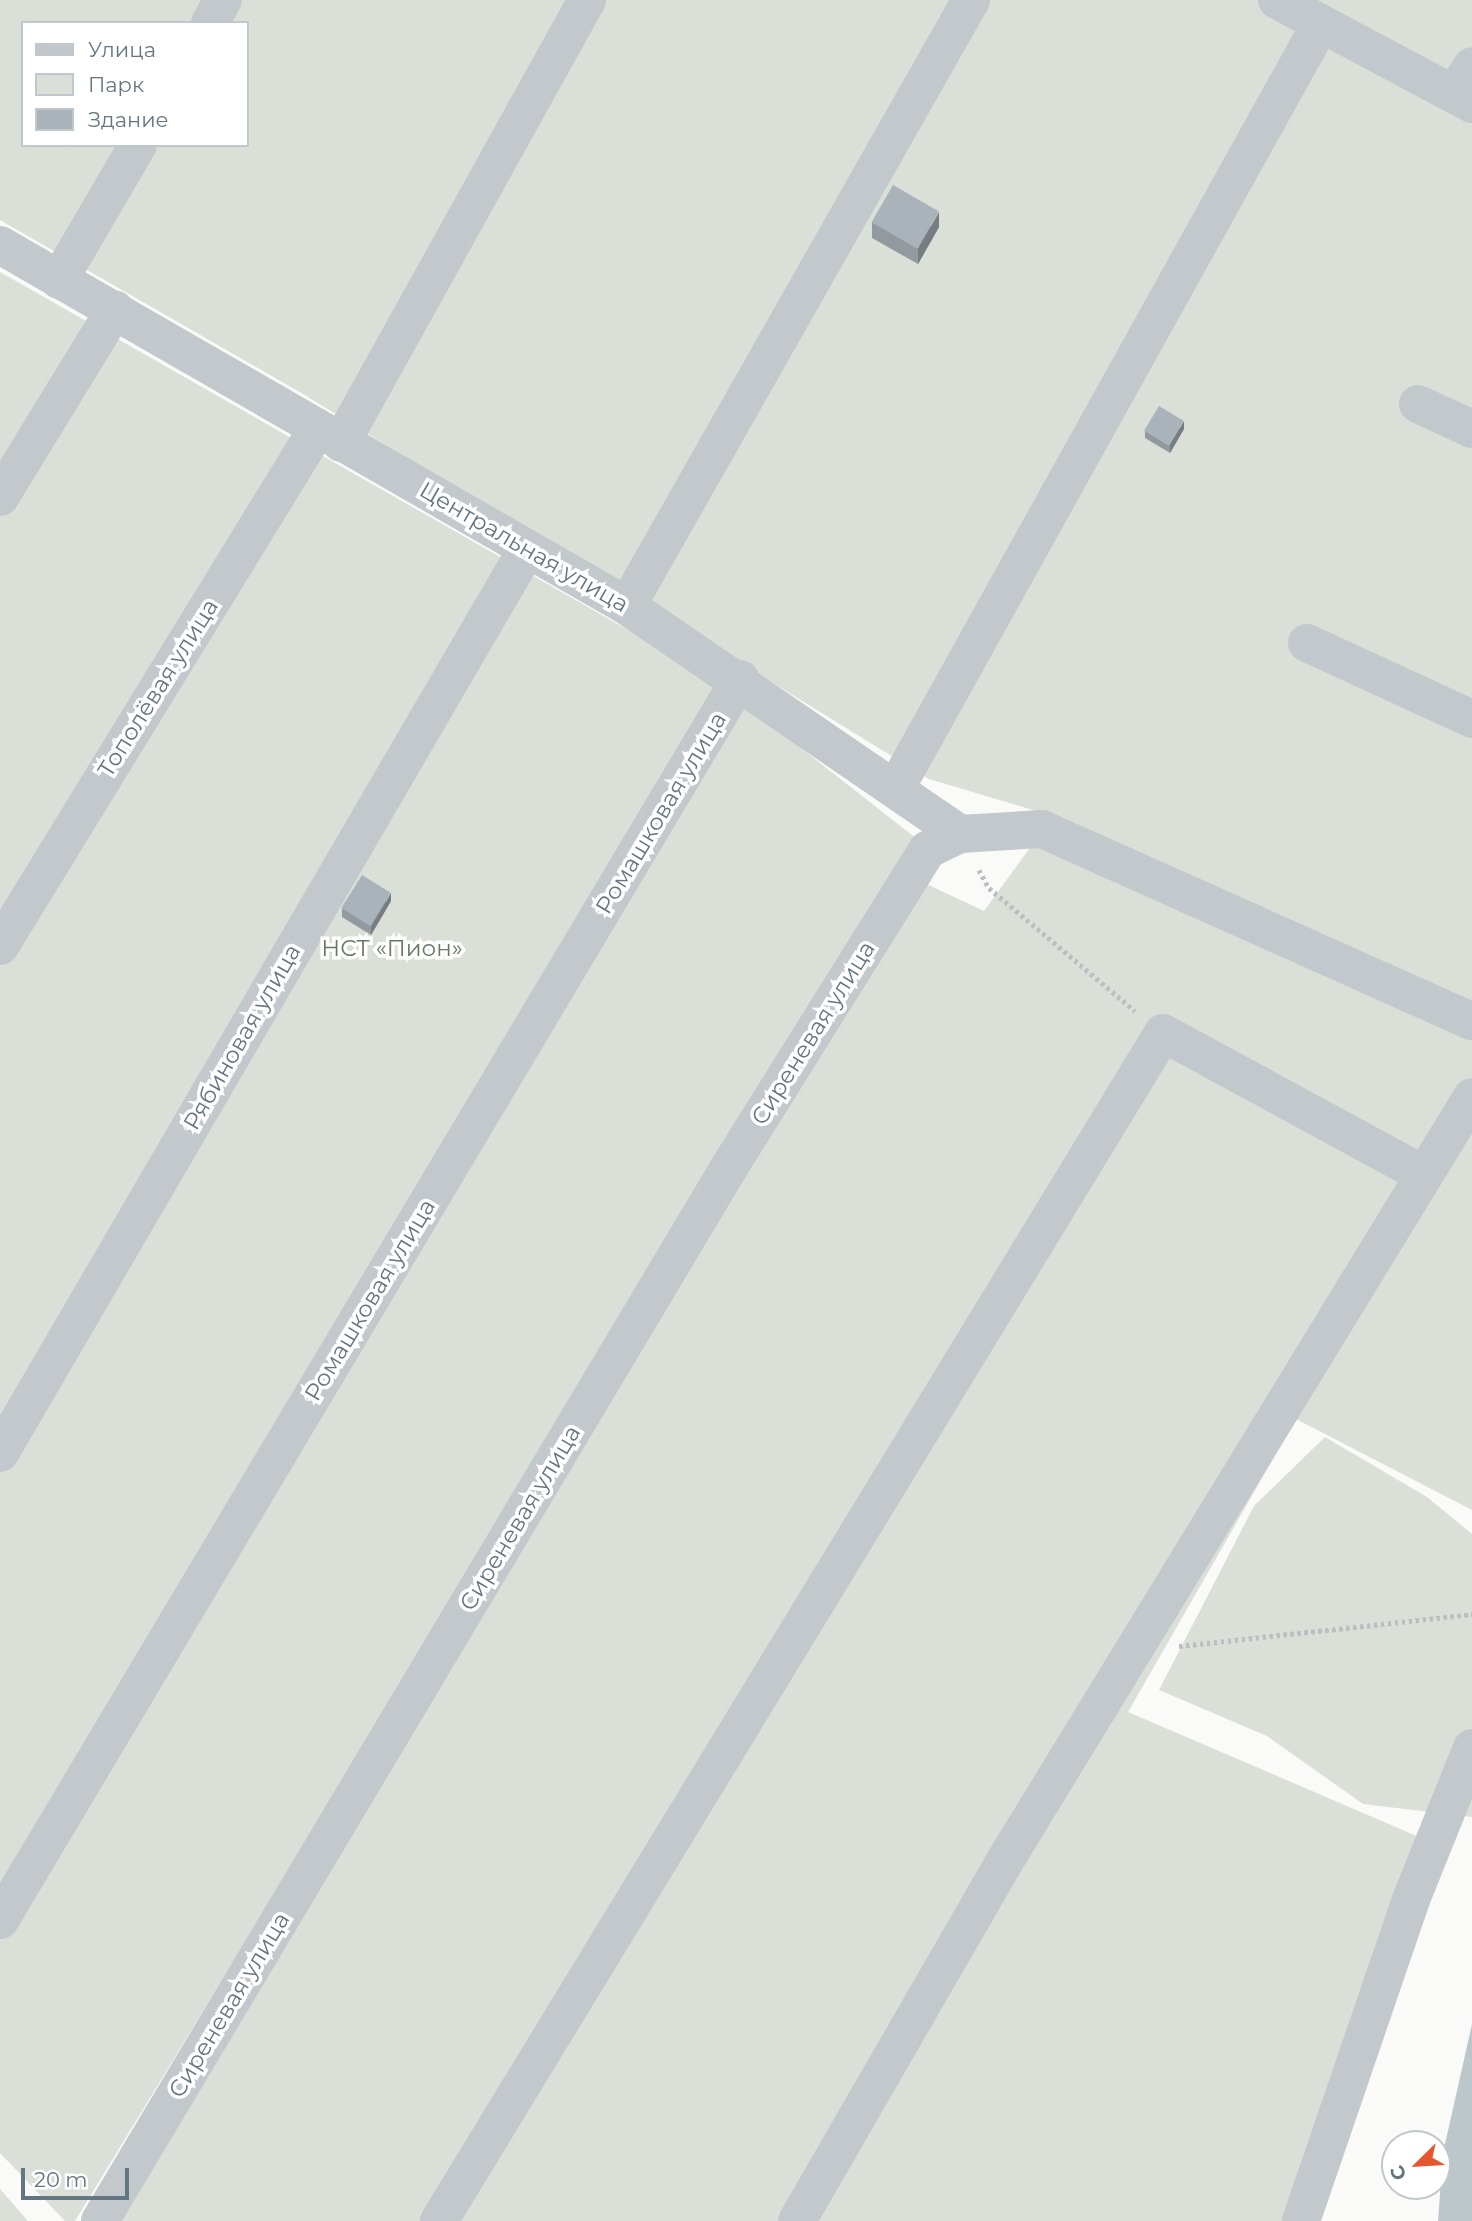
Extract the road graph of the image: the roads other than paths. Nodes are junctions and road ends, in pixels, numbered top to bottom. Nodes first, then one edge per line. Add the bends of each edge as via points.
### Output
1 (223, 0) edge
2 (587, 0) edge
3 (971, 0) edge
4 (1277, 0) edge
5 (211, 21) edge
6 (1320, 25) junction
7 (1466, 88) edge
8 (137, 147) edge
9 (0, 246) edge
10 (59, 279) junction
11 (115, 309) junction
12 (1418, 404) dead end
13 (1472, 429) edge
14 (329, 437) junction
15 (0, 497) edge
16 (527, 548) junction
17 (627, 606) junction
18 (1307, 643) dead end
19 (740, 679) junction
20 (1472, 719) edge
21 (897, 786) junction
22 (960, 834) junction
23 (0, 946) edge
24 (1472, 1021) edge
25 (1472, 1097) edge
26 (1424, 1175) junction
27 (0, 1453) edge
28 (1472, 1748) edge
29 (0, 1920) edge
30 (100, 2221) edge
31 (439, 2221) edge
32 (797, 2221) edge
33 (1301, 2221) edge

1 - 5 street
2 - 14 street, Тополёвая улица
3 - 17 street
4 - 6 street
6 - 7 street
6 - 21 street
8 - 10 street
9 - 10 street, Центральная улица
10 - 11 street, Центральная улица
11 - 14 street, Центральная улица
11 - 15 street
12 - 13 street
14 - 16 street, Центральная улица
14 - 23 street, Тополёвая улица
16 - 17 street, Центральная улица
16 - 27 street, Рябиновая улица
17 - 19 street, Центральная улица
18 - 20 street
19 - 21 street, Центральная улица
19 - 29 street, Ромашковая улица
21 - 22 street, Центральная улица
22 - 24 street via 1042,829
22 - 30 street, Сиреневая улица via 927,850 728,1169
25 - 26 street
26 - 31 street via 1163,1033
26 - 32 street via 1133,1651
28 - 33 street via 1410,1902

